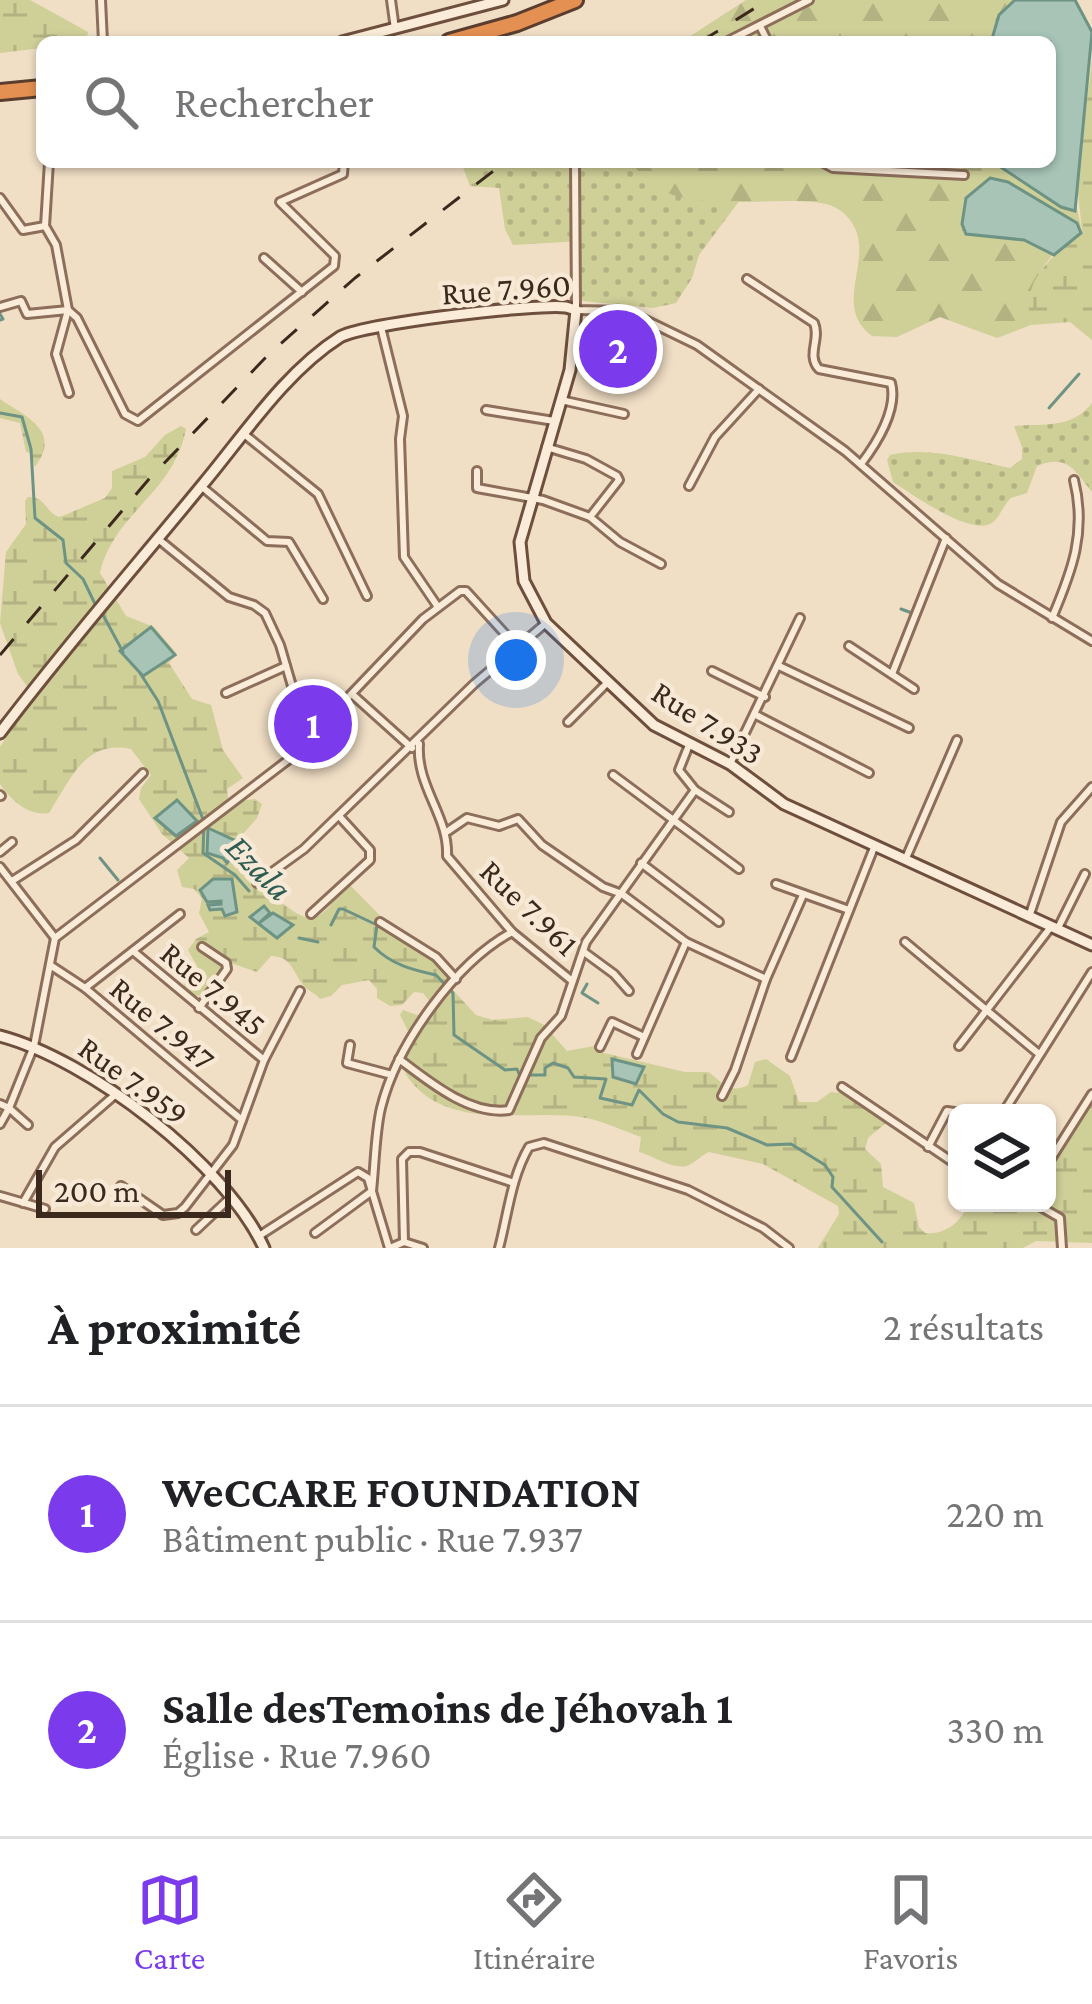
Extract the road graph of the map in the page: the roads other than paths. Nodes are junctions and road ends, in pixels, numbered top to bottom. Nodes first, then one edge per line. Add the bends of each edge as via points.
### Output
1 (101, 0) edge
2 (391, 0) edge
3 (503, 0) edge
4 (575, 0) edge
5 (809, 0) edge
6 (760, 26) junction
7 (395, 29) junction
8 (103, 36) edge
9 (366, 36) edge
10 (470, 36) edge
11 (739, 36) edge
12 (765, 36) edge
13 (36, 89) edge
14 (0, 92) edge
15 (49, 168) edge
16 (344, 168) edge
17 (575, 168) edge
18 (833, 168) edge
19 (964, 175) dead end
20 (0, 198) edge
21 (45, 226) junction
22 (264, 258) dead end
23 (747, 279) dead end
24 (302, 292) junction
25 (0, 307) edge
26 (68, 310) junction
27 (577, 310) junction
28 (381, 327) junction
29 (759, 389) junction
30 (69, 393) dead end
31 (561, 400) junction
32 (486, 410) dead end
33 (624, 415) dead end
34 (554, 421) junction
35 (244, 434) junction
36 (546, 446) junction
37 (861, 464) junction
38 (477, 471) dead end
39 (1075, 480) dead end
40 (201, 486) junction
41 (689, 486) dead end
42 (530, 499) junction
43 (590, 517) junction
44 (157, 538) junction
45 (946, 538) junction
46 (1077, 556) junction
47 (1092, 560) edge
48 (662, 564) dead end
49 (367, 596) dead end
50 (322, 599) dead end
51 (438, 608) junction
52 (800, 618) dead end
53 (1052, 619) junction
54 (545, 623) junction
55 (1092, 640) edge
56 (849, 646) dead end
57 (517, 647) junction
58 (286, 666) junction
59 (778, 666) junction
60 (712, 671) dead end
61 (892, 674) junction
62 (608, 682) junction
63 (914, 689) dead end
64 (226, 693) dead end
65 (353, 695) junction
66 (765, 697) junction
67 (756, 715) junction
68 (568, 722) dead end
69 (909, 728) dead end
70 (0, 733) edge
71 (958, 740) dead end
72 (309, 744) junction
73 (416, 744) junction
74 (689, 745) junction
75 (730, 764) junction
76 (143, 773) dead end
77 (869, 773) dead end
78 (613, 775) dead end
79 (1092, 788) edge
80 (694, 790) junction
81 (729, 812) dead end
82 (339, 816) junction
83 (672, 818) junction
84 (448, 832) junction
85 (12, 842) dead end
86 (875, 845) junction
87 (0, 852) edge
88 (906, 858) junction
89 (641, 863) junction
90 (0, 867) edge
91 (739, 868) dead end
92 (1085, 874) dead end
93 (12, 881) junction
94 (257, 883) dead end
95 (776, 884) dead end
96 (622, 894) junction
97 (803, 895) junction
98 (849, 910) junction
99 (180, 914) dead end
100 (311, 914) dead end
101 (1030, 914) junction
102 (380, 922) dead end
103 (719, 922) dead end
104 (1055, 926) junction
105 (512, 932) junction
106 (55, 938) junction
107 (686, 942) junction
108 (905, 942) dead end
109 (1092, 945) edge
110 (202, 947) dead end
111 (134, 951) junction
112 (584, 952) junction
113 (50, 965) junction
114 (1092, 972) edge
115 (766, 979) junction
116 (571, 980) junction
117 (450, 985) junction
118 (85, 988) junction
119 (300, 991) dead end
120 (629, 991) dead end
121 (199, 1008) junction
122 (987, 1010) junction
123 (0, 1036) edge
124 (644, 1037) junction
125 (350, 1045) dead end
126 (34, 1046) junction
127 (959, 1046) dead end
128 (600, 1047) dead end
129 (637, 1054) dead end
130 (1039, 1054) junction
131 (791, 1057) dead end
132 (399, 1059) junction
133 (264, 1060) junction
134 (392, 1075) junction
135 (842, 1087) dead end
136 (116, 1094) junction
137 (1092, 1094) edge
138 (722, 1096) dead end
139 (0, 1104) edge
140 (1008, 1104) edge
141 (9, 1108) junction
142 (948, 1111) edge
143 (242, 1120) junction
144 (0, 1124) edge
145 (28, 1125) dead end
146 (927, 1148) junction
147 (1056, 1151) edge
148 (948, 1160) edge
149 (212, 1173) junction
150 (514, 1183) junction
151 (121, 1186) dead end
152 (373, 1191) junction
153 (0, 1196) edge
154 (231, 1197) junction
155 (23, 1203) junction
156 (45, 1210) dead end
157 (1050, 1212) edge
158 (196, 1230) dead end
159 (315, 1233) dead end
160 (259, 1237) junction
161 (404, 1242) junction
162 (264, 1248) edge
163 (389, 1248) edge
164 (423, 1248) edge
165 (499, 1248) edge
166 (790, 1248) edge
167 (1063, 1248) edge

1 - 8 street
2 - 7 street
3 - 7 street
4 - 10 highway
5 - 6 street
6 - 11 street
6 - 12 street
7 - 9 street
13 - 14 highway
15 - 21 street
16 - 24 street via 280,202 335,256 334,266
17 - 27 street
18 - 19 street
20 - 21 street via 23,230
21 - 26 street
22 - 24 street
23 - 37 street via 814,323 819,369 891,383 879,437
24 - 26 street via 138,422 125,414
25 - 26 street via 21,301 27,314
26 - 30 street via 56,354
27 - 28 street, Rue 7.960 via 549,306
27 - 29 street, Rue 7.960 via 640,315
27 - 31 street, Rue 7.933
28 - 35 street, Rue 7.960 via 337,339
28 - 51 street via 403,416 404,557
29 - 37 street, Rue 7.960
29 - 41 street via 715,437
31 - 33 street
31 - 34 street, Rue 7.933
32 - 34 street
34 - 36 street, Rue 7.933
35 - 40 street, Rue 7.960
35 - 49 street via 318,494
36 - 42 street, Rue 7.933
36 - 43 street via 617,476
37 - 45 street, Rue 7.960
38 - 42 street via 477,488
39 - 46 street
40 - 44 street, Rue 7.960
40 - 50 street via 268,541 289,542
42 - 43 street
42 - 54 street, Rue 7.933 via 520,568
43 - 48 street
44 - 58 street via 229,597 260,608
44 - 70 street, Rue 7.960
45 - 53 street, Rue 7.960
45 - 61 street
46 - 47 street
46 - 53 street
51 - 57 street via 466,592
51 - 65 street
52 - 59 street
53 - 55 street, Rue 7.960
54 - 57 street
54 - 62 street, Rue 7.933
56 - 61 street
57 - 73 street
58 - 64 street
58 - 72 street
59 - 66 street
59 - 69 street
60 - 66 street
61 - 63 street
62 - 68 street
62 - 74 street, Rue 7.933
65 - 72 street
65 - 73 street
66 - 67 street
67 - 75 street
67 - 77 street
71 - 88 street
72 - 106 street
73 - 82 street
73 - 84 street, Rue 7.961 via 419,770
74 - 75 street, Rue 7.933
74 - 80 street via 680,770
75 - 86 street, Rue 7.933 via 784,804
76 - 93 street via 76,840
78 - 83 street
79 - 101 street via 1061,822
80 - 81 street
80 - 83 street, Rue 7.961
82 - 94 street
82 - 100 street via 370,860
83 - 89 street, Rue 7.961
83 - 91 street
84 - 96 street via 467,818 499,826 518,819 533,838
84 - 105 street, Rue 7.961 via 447,856
85 - 87 street
86 - 88 street, Rue 7.933
86 - 98 street
88 - 101 street, Rue 7.933
89 - 96 street, Rue 7.961
89 - 103 street
90 - 93 street
92 - 104 street
93 - 106 street
95 - 97 street
96 - 107 street
96 - 112 street, Rue 7.961
97 - 98 street
97 - 115 street
98 - 131 street
99 - 111 street
101 - 104 street, Rue 7.933
102 - 117 street via 436,957
104 - 109 street, Rue 7.933
104 - 122 street
105 - 116 street, Rue 7.961
105 - 117 street
106 - 113 street
107 - 115 street
107 - 124 street
108 - 122 street
110 - 121 street via 228,965
111 - 118 street
111 - 121 street, Rue 7.945
112 - 116 street, Rue 7.961
112 - 120 street
113 - 118 street, Rue 7.947
113 - 126 street
114 - 130 street
115 - 138 street
116 - 132 street via 561,1016 541,1038 509,1110 444,1092
117 - 132 street
118 - 143 street, Rue 7.947
119 - 133 street
121 - 133 street, Rue 7.945
122 - 127 street
122 - 130 street
123 - 126 street, Rue 7.959
124 - 128 street via 612,1022
124 - 129 street
125 - 134 street via 347,1063
126 - 136 street, Rue 7.959
126 - 141 street
130 - 140 street
132 - 134 street
133 - 143 street
134 - 152 street
135 - 146 street
136 - 149 street, Rue 7.959
136 - 155 street via 55,1147
137 - 147 street
139 - 141 street
141 - 144 street
141 - 145 street
142 - 146 street
143 - 149 street
146 - 148 street
149 - 151 street via 170,1215
149 - 154 street, Rue 7.959
150 - 161 street via 409,1152 402,1159
150 - 165 street
150 - 166 street via 529,1148 544,1143 688,1190
152 - 159 street
152 - 160 street via 358,1172
152 - 163 street
153 - 155 street
154 - 158 street
154 - 160 street, Rue 7.959
155 - 156 street
157 - 167 street via 1060,1218
160 - 162 street, Rue 7.959
161 - 163 street
161 - 164 street

